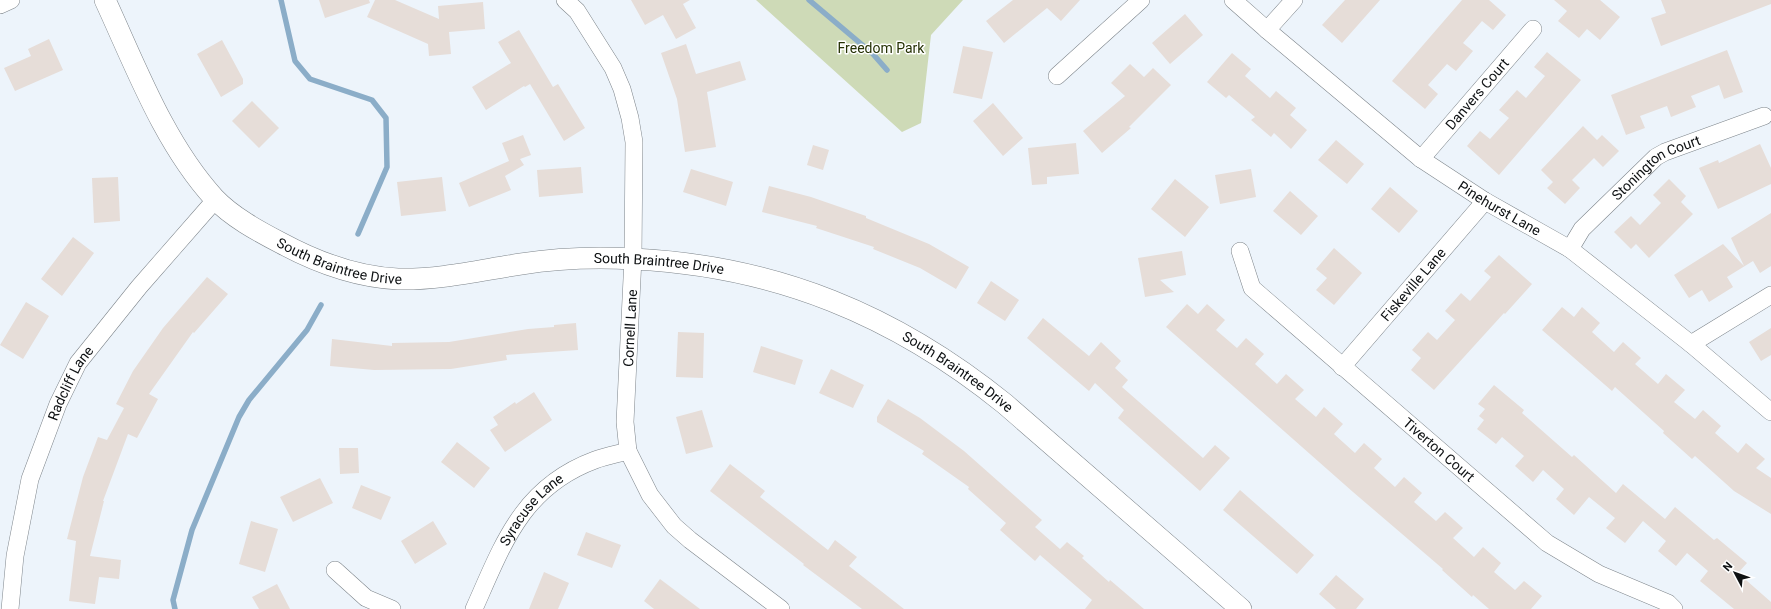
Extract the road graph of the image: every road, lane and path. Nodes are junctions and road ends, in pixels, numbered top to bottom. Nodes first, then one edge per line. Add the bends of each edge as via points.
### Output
1 (11, 0) edge
2 (105, 0) edge
3 (565, 0) edge
4 (1141, 0) edge
5 (1233, 0) edge
6 (1294, 0) edge
7 (0, 5) edge
8 (1533, 28) dead end
9 (1267, 30) junction
10 (1057, 76) dead end
11 (1764, 116) dead end
12 (1421, 159) junction
13 (216, 199) junction
14 (1485, 201) junction
15 (1570, 250) junction
16 (1240, 251) dead end
17 (633, 258) junction
18 (1771, 295) edge
19 (1691, 344) junction
20 (1342, 367) junction
21 (1771, 412) edge
22 (628, 451) junction
23 (334, 570) dead end
24 (10, 609) edge
25 (392, 609) edge
26 (474, 609) edge
27 (781, 609) edge
28 (1241, 609) edge
29 (1674, 609) edge

1 - 7 street
2 - 13 street, South Braintree Drive via 153,104 181,157
3 - 17 street, Cornell Lane via 577,11 613,68 622,88 630,118 634,142
4 - 10 street
5 - 9 street, Pinehurst Lane
6 - 9 street
8 - 12 street, Danvers Court
9 - 12 street, Pinehurst Lane
11 - 15 street, Stonington Court via 1656,157 1582,229
12 - 14 street, Pinehurst Lane
13 - 17 street, South Braintree Drive via 245,222 295,251 322,264 374,276 421,279 551,260
13 - 24 street, Radcliff Lane via 139,287 78,363 58,404 30,479 15,556
14 - 15 street, Pinehurst Lane
14 - 20 street, Fiskeville Lane
15 - 19 street, Pinehurst Lane
16 - 20 street, Tiverton Court via 1252,288
17 - 22 street, Cornell Lane via 625,422
17 - 28 street, South Braintree Drive via 725,269 772,280 840,304 905,334 965,373 1005,404
18 - 19 street
19 - 21 street, Pinehurst Lane
20 - 29 street, Tiverton Court via 1547,543 1599,574 1668,603
22 - 26 street, Syracuse Lane via 580,466 534,498 522,512 504,542
22 - 27 street, Cornell Lane via 650,495 674,526
23 - 25 street via 366,598

